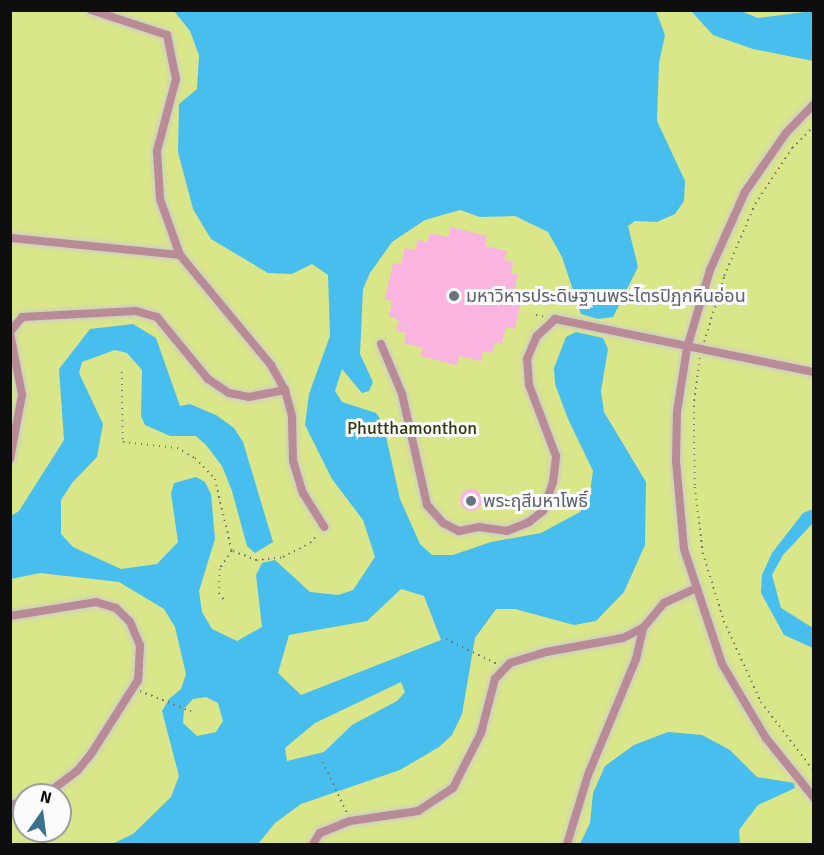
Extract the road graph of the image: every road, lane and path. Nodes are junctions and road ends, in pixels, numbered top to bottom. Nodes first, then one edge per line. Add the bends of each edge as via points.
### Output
1 (92, 10) edge
2 (813, 104) edge
3 (813, 126) edge
4 (10, 238) edge
5 (180, 255) junction
6 (10, 333) edge
7 (381, 344) dead end
8 (687, 348) junction
9 (701, 351) junction
10 (122, 372) dead end
11 (813, 372) edge
12 (285, 390) junction
13 (10, 459) edge
14 (324, 527) joint
15 (232, 551) junction
16 (694, 589) junction
17 (225, 601) dead end
18 (10, 616) edge
19 (643, 628) junction
20 (446, 639) dead end
21 (504, 668) junction
22 (132, 688) junction
23 (195, 713) dead end
24 (323, 762) dead end
25 (813, 771) edge
26 (61, 783) edge
27 (813, 798) edge
28 (350, 821) junction
29 (313, 844) edge
30 (567, 844) edge

1 - 5 lane via 167,35 176,79 157,151 160,199
2 - 8 lane via 786,133 745,192 710,270
3 - 9 path via 792,148 755,204 724,276
4 - 5 lane
5 - 12 lane via 271,365
6 - 12 lane via 22,317 136,311 157,317 208,379 229,393 249,397
6 - 13 lane via 22,395
7 - 8 lane via 402,394 428,505 443,523 459,531 479,527 507,531 543,511 554,482 556,456 529,385 527,359 537,336 555,319
8 - 9 lane
8 - 16 lane via 677,412 676,461 684,549
9 - 11 lane
9 - 25 path via 694,406 703,553 724,621 761,702
10 - 15 path via 123,442 177,448 195,458 215,479
12 - 14 lane via 292,417 293,461 303,493
14 - 15 path via 310,543 283,557 256,560
15 - 17 path via 220,569 219,593
16 - 19 lane via 664,603
16 - 27 lane via 742,701
18 - 22 lane via 96,602 116,608 130,622 140,645 141,665
19 - 21 lane via 624,638 546,652
19 - 30 lane via 636,659 588,775
20 - 21 path via 479,652
21 - 28 lane via 495,679 481,734 453,788 418,811
22 - 23 path
22 - 26 lane via 77,771
24 - 28 path
28 - 29 lane via 320,833

